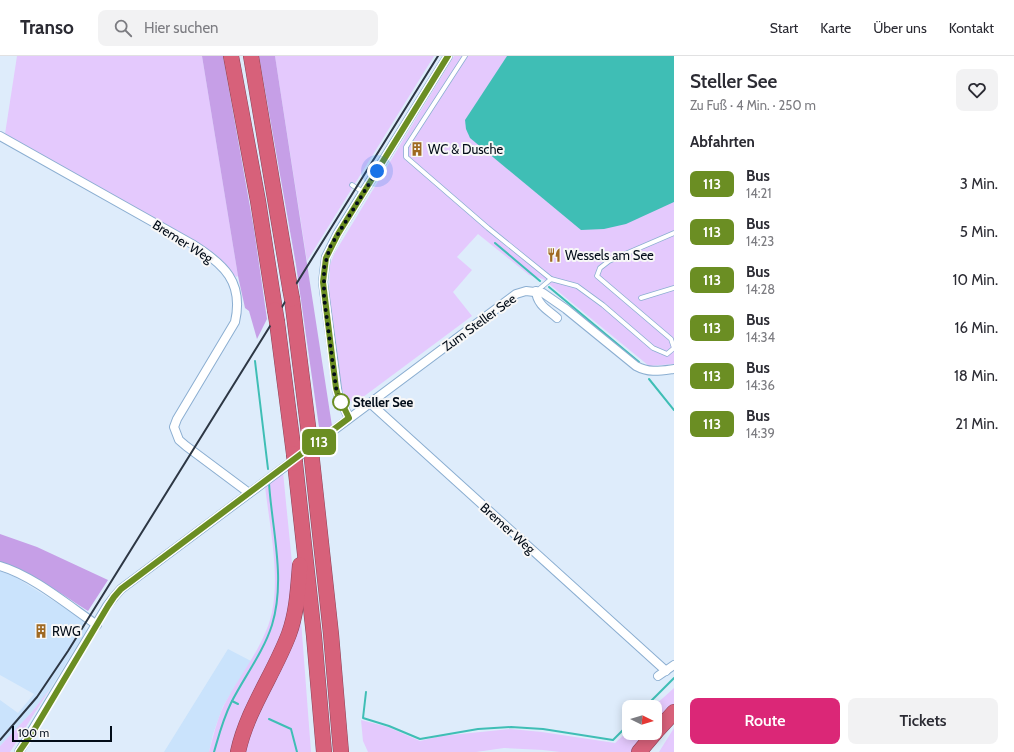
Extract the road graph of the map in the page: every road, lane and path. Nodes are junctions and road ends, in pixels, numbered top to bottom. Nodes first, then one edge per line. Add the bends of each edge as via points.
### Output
1 (231, 56) edge
2 (250, 56) edge
3 (448, 56) edge
4 (465, 56) edge
5 (0, 136) edge
6 (352, 185) dead end
7 (363, 193) junction
8 (674, 233) edge
9 (551, 279) junction
10 (674, 288) edge
11 (536, 291) junction
12 (641, 298) dead end
13 (557, 318) dead end
14 (674, 369) edge
15 (370, 403) junction
16 (349, 418) junction
17 (249, 494) junction
18 (303, 528) junction
19 (0, 566) edge
20 (97, 625) junction
21 (674, 665) edge
22 (666, 671) junction
23 (658, 676) dead end
24 (674, 712) edge
25 (338, 718) junction
26 (662, 725) edge
27 (649, 740) edge
28 (654, 740) edge
29 (19, 752) edge
30 (238, 752) edge
31 (324, 752) edge
32 (341, 752) edge
33 (350, 752) edge
34 (639, 752) edge
35 (649, 752) edge

1 - 18 highway via 276,316
2 - 25 highway via 291,294 310,447
3 - 7 street
4 - 9 lane via 406,147 406,157
5 - 17 street, Bremer Weg via 192,244 226,272 234,284 238,300 235,322 174,427 179,440
6 - 7 lane
7 - 16 street via 330,247 323,282 336,388
8 - 9 lane via 609,261 600,268 597,276 671,339 674,348 667,354 652,348 577,286
9 - 11 lane
10 - 12 lane
11 - 13 street via 539,303
11 - 14 street via 566,309 636,366 652,372
11 - 15 street, Zum Steller See via 516,294
15 - 16 street
15 - 22 street, Bremer Weg
16 - 17 street
17 - 20 street via 121,589
18 - 30 highway via 298,594 291,628 279,658 250,714
18 - 31 highway
19 - 20 street via 35,582
20 - 29 street
21 - 22 street
22 - 23 street
24 - 26 highway
25 - 32 highway
25 - 33 highway
27 - 34 highway
28 - 35 highway

